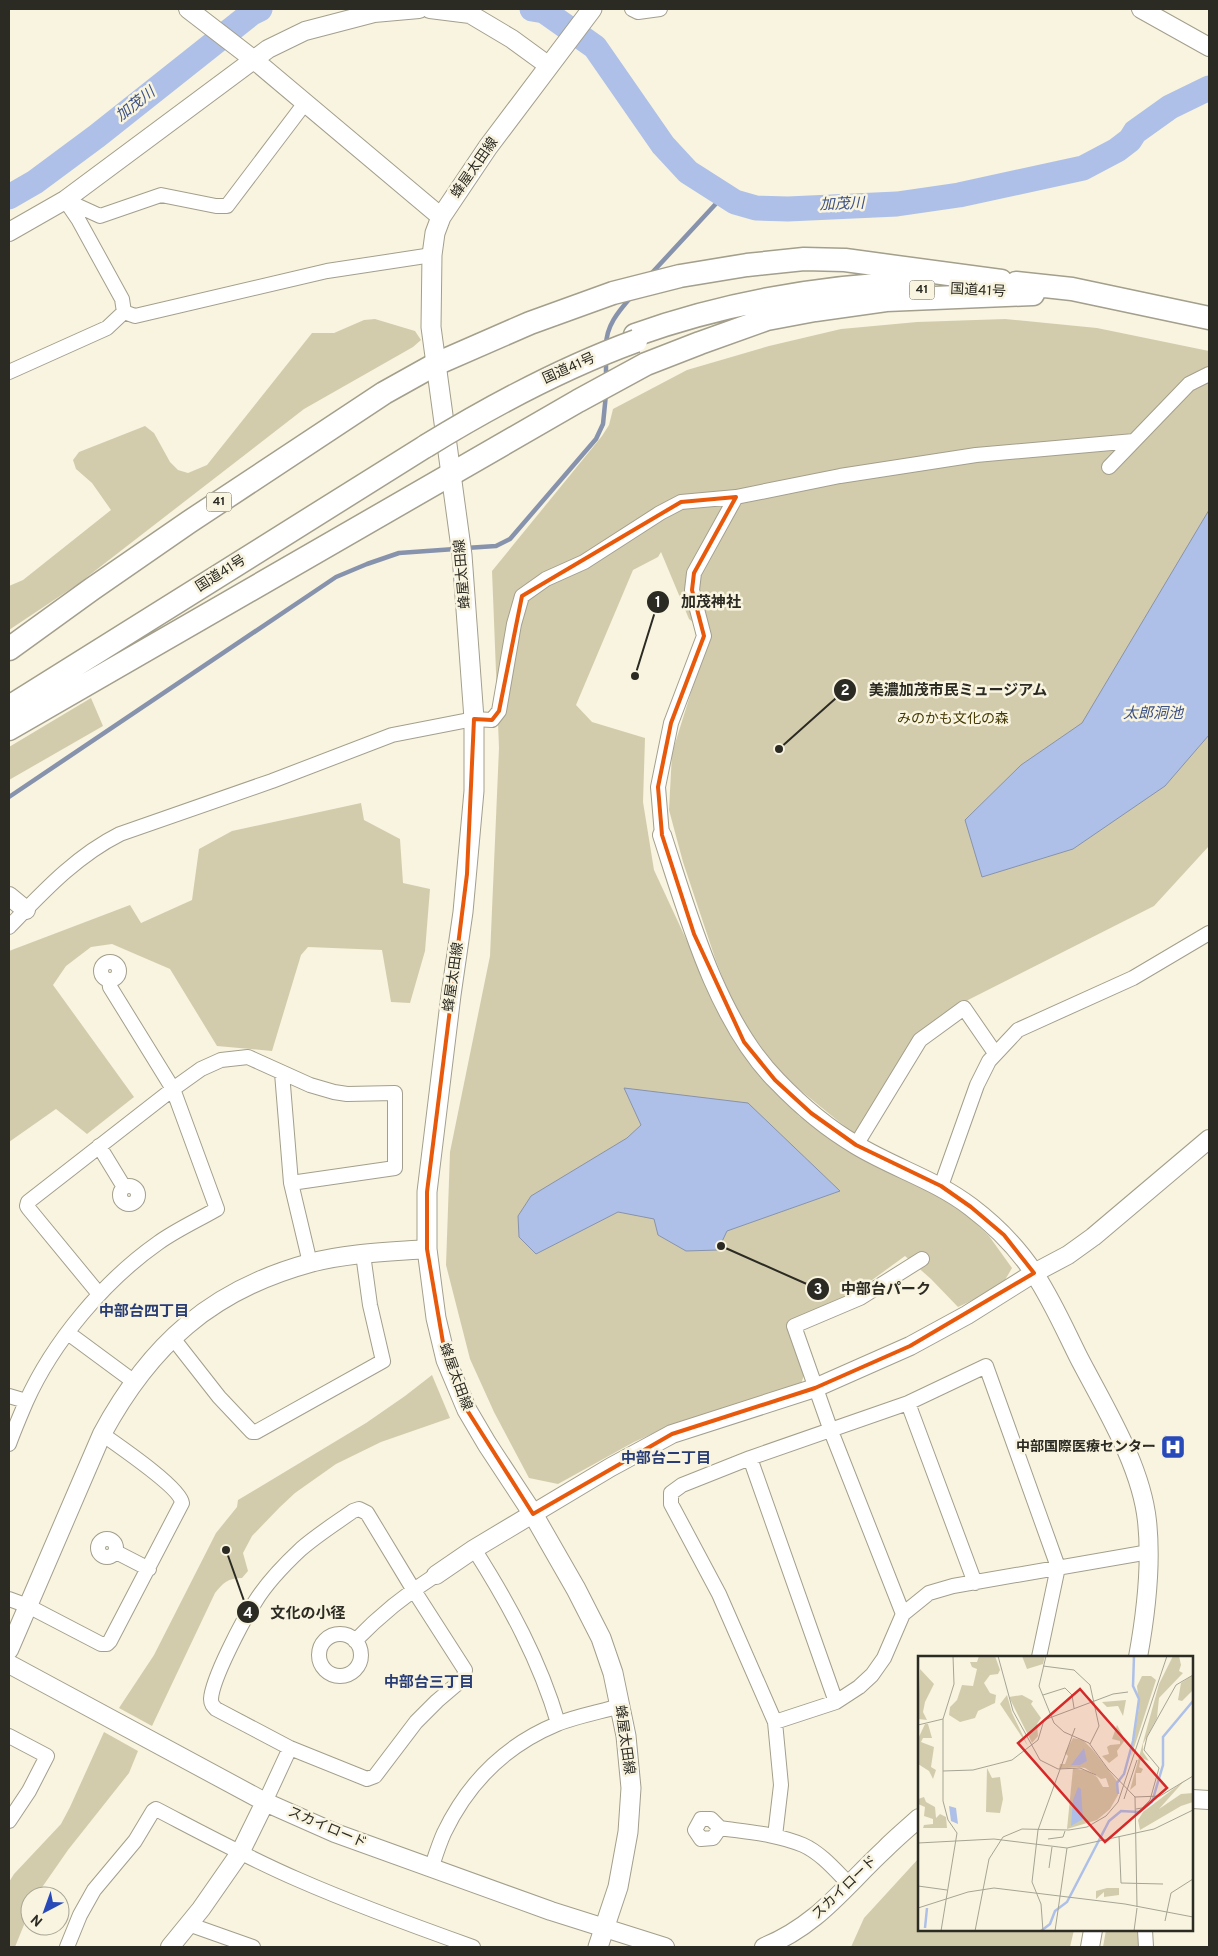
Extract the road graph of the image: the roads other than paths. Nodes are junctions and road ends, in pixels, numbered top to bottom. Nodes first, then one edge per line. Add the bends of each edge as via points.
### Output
1 (188, 9) edge
2 (419, 9) edge
3 (430, 9) edge
4 (632, 9) edge
5 (660, 9) edge
6 (1140, 9) edge
7 (588, 14) edge
8 (1209, 47) edge
9 (253, 59) junction
10 (550, 65) junction
11 (305, 103) junction
12 (65, 200) junction
13 (441, 217) junction
14 (9, 232) edge
15 (432, 255) junction
16 (1001, 281) junction
17 (1033, 294) junction
18 (124, 312) junction
19 (1209, 318) edge
20 (1209, 330) edge
21 (635, 338) junction
22 (436, 364) junction
23 (9, 372) edge
24 (1209, 374) edge
25 (1134, 440) junction
26 (425, 442) junction
27 (1109, 467) dead end
28 (450, 476) junction
29 (736, 497) junction
30 (9, 650) edge
31 (9, 699) edge
32 (9, 707) edge
33 (474, 719) junction
34 (9, 729) edge
35 (662, 836) joint
36 (9, 896) edge
37 (26, 910) junction
38 (9, 927) edge
39 (1209, 933) edge
40 (109, 980) dead end
41 (996, 1053) junction
42 (282, 1073) junction
43 (173, 1089) junction
44 (1209, 1139) edge
45 (856, 1145) junction
46 (99, 1146) junction
47 (291, 1183) junction
48 (941, 1186) junction
49 (124, 1187) dead end
50 (427, 1249) junction
51 (363, 1254) junction
52 (922, 1259) dead end
53 (310, 1263) junction
54 (1034, 1273) junction
55 (99, 1294) junction
56 (68, 1333) junction
57 (172, 1337) junction
58 (133, 1381) junction
59 (816, 1388) junction
60 (9, 1396) edge
61 (26, 1401) junction
62 (908, 1403) junction
63 (831, 1431) junction
64 (102, 1434) junction
65 (9, 1444) edge
66 (750, 1458) junction
67 (534, 1514) junction
68 (474, 1549) junction
69 (116, 1552) dead end
70 (1149, 1552) junction
71 (1058, 1567) junction
72 (149, 1568) junction
73 (436, 1575) joint
74 (975, 1583) junction
75 (413, 1589) junction
76 (9, 1600) edge
77 (28, 1606) junction
78 (903, 1614) junction
79 (355, 1641) dead end
80 (9, 1650) edge
81 (1039, 1656) edge
82 (1138, 1656) edge
83 (9, 1664) edge
84 (836, 1702) junction
85 (620, 1706) junction
86 (774, 1722) junction
87 (558, 1723) junction
88 (9, 1736) edge
89 (290, 1748) junction
90 (1193, 1799) edge
91 (1209, 1800) edge
92 (266, 1802) junction
93 (918, 1819) edge
94 (9, 1821) edge
95 (720, 1828) dead end
96 (775, 1836) junction
97 (240, 1853) junction
98 (431, 1869) junction
99 (850, 1885) junction
100 (188, 1924) junction
101 (605, 1929) junction
102 (1093, 1931) edge
103 (1145, 1931) edge
104 (67, 1947) edge
105 (170, 1947) edge
106 (253, 1947) edge
107 (473, 1947) edge
108 (598, 1947) edge
109 (665, 1947) edge
110 (764, 1947) edge
111 (1090, 1947) edge
112 (1146, 1947) edge

1 - 9 street
2 - 9 street via 374,13 305,31
3 - 10 street via 470,14
4 - 5 street via 638,12
6 - 8 street
7 - 10 main road, 蜂屋太田線
9 - 11 street
9 - 12 street
10 - 13 main road, 蜂屋太田線 via 488,147
11 - 12 street via 227,206 160,195 100,216
11 - 13 street
12 - 14 street
12 - 18 street via 122,299
13 - 15 main road, 蜂屋太田線
15 - 18 street via 327,271 135,316
15 - 22 main road, 蜂屋太田線 via 431,327
16 - 19 highway, 国道41号 / 41 via 1072,289
16 - 21 highway, 国道41号 / 41 via 882,284 809,292 664,324
16 - 22 highway, 41 via 845,260 746,264 613,293 530,323
17 - 20 highway, 国道41号 / 41 via 1132,310
17 - 21 highway, 国道41号 / 41 via 948,289 843,294 734,313
17 - 28 highway, 41 via 886,300 767,320 646,364
18 - 23 street via 107,328
21 - 26 highway, 国道41号 / 41, bridge via 517,393
22 - 28 main road, 蜂屋太田線
22 - 30 highway, 41 via 384,393 276,464 92,588
24 - 25 street via 1189,384
25 - 27 street
25 - 29 street via 976,455 840,476
26 - 31 highway, 国道41号 / 41
26 - 32 highway, 国道41号 / 41
28 - 33 main road, 蜂屋太田線 via 462,555
28 - 34 highway, 41
29 - 33 street via 680,502 522,596 499,711 492,720
29 - 35 street via 694,573 692,590 704,636 671,722 658,787
33 - 37 street via 392,735 272,782 120,834 99,844 78,860
33 - 50 main road, 蜂屋太田線 via 474,791 467,874 428,1192
35 - 45 street via 694,934 744,1042 775,1080 811,1113
36 - 37 street
37 - 38 street
39 - 41 street via 1133,978 1018,1030
40 - 43 street via 110,987
41 - 45 street via 964,1008 920,1040
41 - 48 street via 977,1085
42 - 43 street via 248,1057 232,1058 208,1065
42 - 47 street
42 - 47 street via 334,1092 395,1093 395,1168
43 - 46 street
43 - 55 street via 217,1209 159,1242
44 - 54 street via 1093,1237
45 - 48 street
46 - 49 street
46 - 55 street via 27,1206
47 - 53 street
48 - 54 street via 1004,1235
50 - 51 street
50 - 67 main road, 蜂屋太田線 via 436,1318 446,1360 466,1410
51 - 53 street
51 - 57 street via 383,1361 256,1432 252,1432 218,1396
52 - 59 street via 860,1298 794,1326
53 - 57 street via 254,1282 227,1296
54 - 59 street via 967,1316 910,1346
54 - 70 street via 1142,1488
55 - 56 street
56 - 58 street
56 - 61 street
57 - 58 street
58 - 64 street
59 - 63 street
59 - 67 street via 672,1434
60 - 61 street
61 - 65 street
62 - 63 street
62 - 71 street via 986,1366
62 - 74 street
63 - 66 street
63 - 78 street
64 - 72 street via 147,1467 182,1499
64 - 77 street
66 - 84 street
66 - 86 street via 682,1485 671,1493 671,1504 719,1594
67 - 68 street
67 - 85 main road, 蜂屋太田線 via 601,1638
68 - 73 street
68 - 87 street via 503,1594 526,1640
69 - 72 street
70 - 71 street
70 - 82 street via 1145,1618
71 - 74 street
71 - 81 street
72 - 77 street via 107,1644 101,1644
73 - 75 street
74 - 78 street via 929,1593
75 - 79 street via 378,1617
75 - 89 street via 462,1664 464,1678 416,1722 371,1779
75 - 89 street via 367,1513 359,1509 300,1550 255,1601 220,1671 212,1704
76 - 77 street
77 - 80 street
78 - 84 street via 884,1658 872,1675
83 - 92 street, スカイロード
84 - 86 street
85 - 87 street
85 - 101 main road, 蜂屋太田線 via 631,1788 628,1832 618,1887
86 - 96 street via 781,1785
87 - 98 street via 515,1747 485,1772 454,1814
88 - 94 street via 47,1756 30,1791
89 - 92 street
90 - 91 street
92 - 97 street
92 - 98 street, スカイロード via 335,1833
93 - 99 street, スカイロード
95 - 96 street
96 - 99 street via 804,1845
97 - 100 street
97 - 104 street via 156,1809 135,1842 94,1890
97 - 107 street via 371,1910
98 - 101 street, スカイロード
99 - 110 street, スカイロード via 820,1915 786,1938
100 - 105 street
100 - 106 street
101 - 108 main road, 蜂屋太田線
101 - 109 street, スカイロード
102 - 111 street
103 - 112 street

